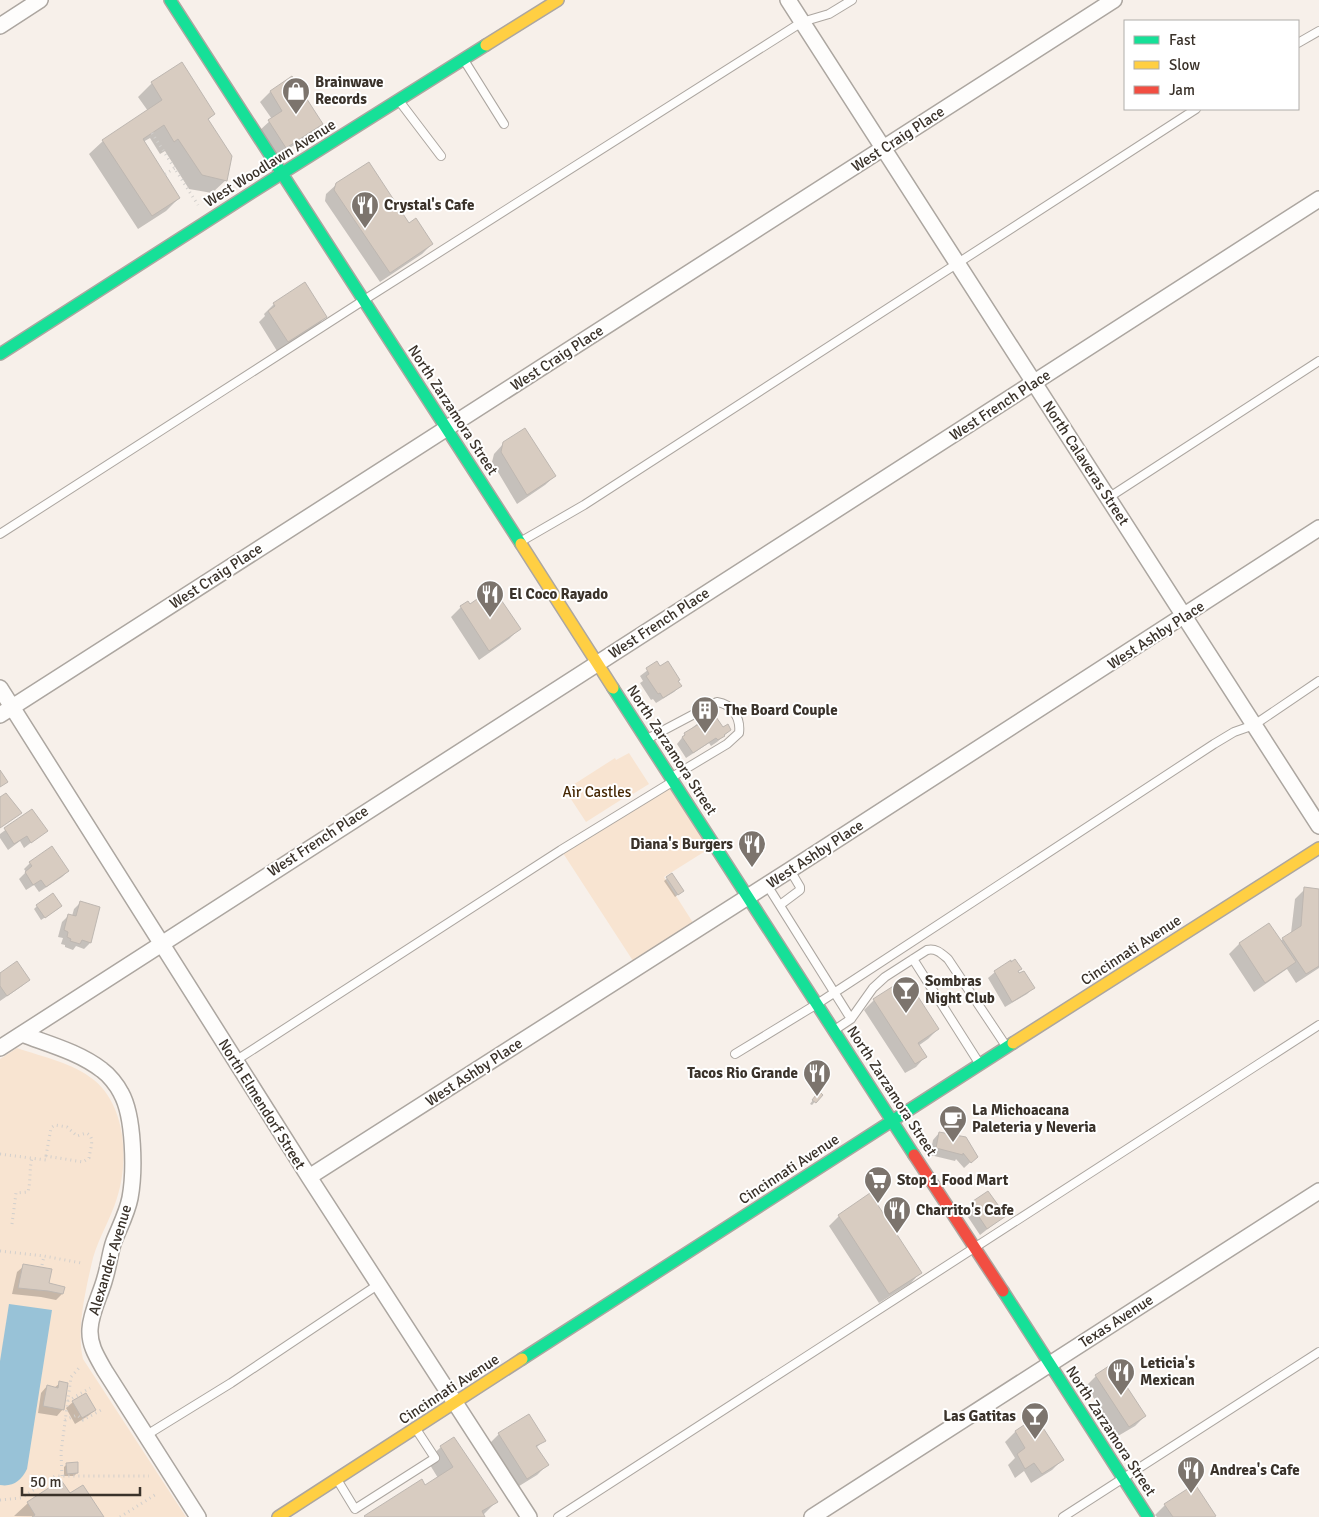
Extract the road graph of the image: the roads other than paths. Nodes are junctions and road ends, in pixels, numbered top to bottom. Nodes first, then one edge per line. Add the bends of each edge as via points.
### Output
1 (40, 0) edge
2 (170, 0) edge
3 (558, 0) edge
4 (788, 0) edge
5 (852, 0) edge
6 (1114, 0) edge
7 (802, 22) junction
8 (0, 26) edge
9 (1319, 31) edge
10 (1299, 43) edge
11 (464, 60) junction
12 (399, 100) junction
13 (1194, 110) edge
14 (504, 124) dead end
15 (883, 149) junction
16 (441, 156) dead end
17 (282, 174) junction
18 (1319, 199) edge
19 (958, 264) junction
20 (364, 300) junction
21 (0, 354) edge
22 (1319, 361) edge
23 (1034, 383) junction
24 (447, 428) junction
25 (1108, 498) junction
26 (1319, 528) edge
27 (0, 534) edge
28 (520, 542) junction
29 (1184, 617) junction
30 (597, 662) junction
31 (1319, 682) edge
32 (0, 688) edge
33 (6, 711) edge
34 (1254, 725) junction
35 (647, 739) junction
36 (673, 779) junction
37 (1319, 826) edge
38 (1319, 848) edge
39 (790, 870) junction
40 (767, 885) junction
41 (748, 897) junction
42 (780, 905) junction
43 (160, 943) junction
44 (913, 959) junction
45 (835, 992) junction
46 (818, 1004) junction
47 (851, 1020) junction
48 (1319, 1025) edge
49 (835, 1030) junction
50 (22, 1034) junction
51 (1007, 1047) junction
52 (0, 1048) edge
53 (735, 1054) dead end
54 (235, 1061) junction
55 (979, 1064) junction
56 (892, 1120) junction
57 (309, 1177) junction
58 (1319, 1191) edge
59 (975, 1247) junction
60 (379, 1284) junction
61 (1319, 1352) edge
62 (1050, 1364) junction
63 (456, 1403) junction
64 (415, 1428) junction
65 (145, 1436) junction
66 (1123, 1478) junction
67 (337, 1479) junction
68 (198, 1517) edge
69 (278, 1517) edge
70 (528, 1517) edge
71 (558, 1517) edge
72 (812, 1517) edge
73 (1063, 1517) edge
74 (1148, 1517) edge

1 - 8 street
2 - 17 street, North Zarzamora Street
3 - 11 street, West Woodlawn Avenue
4 - 7 street, North Calaveras Street
5 - 7 lane via 829,14
6 - 15 street, West Craig Place
7 - 15 street, North Calaveras Street
7 - 20 lane
9 - 10 lane
11 - 12 street, West Woodlawn Avenue
11 - 14 lane
12 - 16 lane
12 - 17 street, West Woodlawn Avenue
13 - 19 lane
15 - 19 street, North Calaveras Street
15 - 24 street, West Craig Place
17 - 20 street, North Zarzamora Street
17 - 21 street, West Woodlawn Avenue
18 - 23 street, West French Place
19 - 23 street, North Calaveras Street
19 - 28 lane via 584,505
20 - 24 street, North Zarzamora Street
20 - 27 lane
22 - 25 lane
23 - 25 street, North Calaveras Street
23 - 30 street, West French Place
24 - 28 street, North Zarzamora Street
24 - 33 street, West Craig Place
25 - 29 street, North Calaveras Street
26 - 29 street, West Ashby Place
28 - 30 street, North Zarzamora Street
29 - 34 street, North Calaveras Street
29 - 39 street, West Ashby Place
30 - 35 street, North Zarzamora Street
30 - 43 street, West French Place
31 - 34 lane
32 - 33 street, North Elmendorf Street
33 - 43 street, North Elmendorf Street
34 - 37 street, North Calaveras Street
34 - 45 lane via 1214,744
35 - 36 street, North Zarzamora Street
35 - 36 lane via 717,702 725,703 734,712 740,723 739,733
36 - 41 street, North Zarzamora Street
36 - 54 lane
38 - 51 street, Cincinnati Avenue
39 - 40 street, West Ashby Place
39 - 42 lane via 800,890
40 - 41 street, West Ashby Place
40 - 42 lane
41 - 46 street, North Zarzamora Street
41 - 57 street, West Ashby Place
42 - 45 lane
43 - 50 street, West French Place
43 - 54 street, North Elmendorf Street
44 - 47 lane via 873,988
44 - 51 lane via 933,949 948,959
44 - 55 lane
45 - 46 lane
45 - 47 lane
46 - 49 street, North Zarzamora Street
46 - 53 lane
47 - 49 lane
48 - 59 lane
49 - 56 street, North Zarzamora Street
50 - 52 street, West French Place
50 - 65 street, Alexander Avenue via 79,1056 103,1071 122,1094 129,1115 132,1150 130,1197 90,1327 93,1350
51 - 55 street, Cincinnati Avenue
54 - 57 street, North Elmendorf Street
55 - 56 street, Cincinnati Avenue
56 - 59 street, North Zarzamora Street
56 - 63 street, Cincinnati Avenue
57 - 60 street, North Elmendorf Street
58 - 62 street, Texas Avenue
59 - 62 street, North Zarzamora Street
59 - 71 lane
60 - 63 street, North Elmendorf Street
60 - 65 lane
61 - 66 lane
62 - 66 street, North Zarzamora Street
62 - 72 street, Texas Avenue
63 - 64 street, Cincinnati Avenue
63 - 70 street, North Elmendorf Street
64 - 67 street, Cincinnati Avenue
64 - 67 lane via 434,1458 427,1463 355,1508
65 - 68 street, Alexander Avenue
66 - 73 lane
66 - 74 street, North Zarzamora Street
67 - 69 street, Cincinnati Avenue

